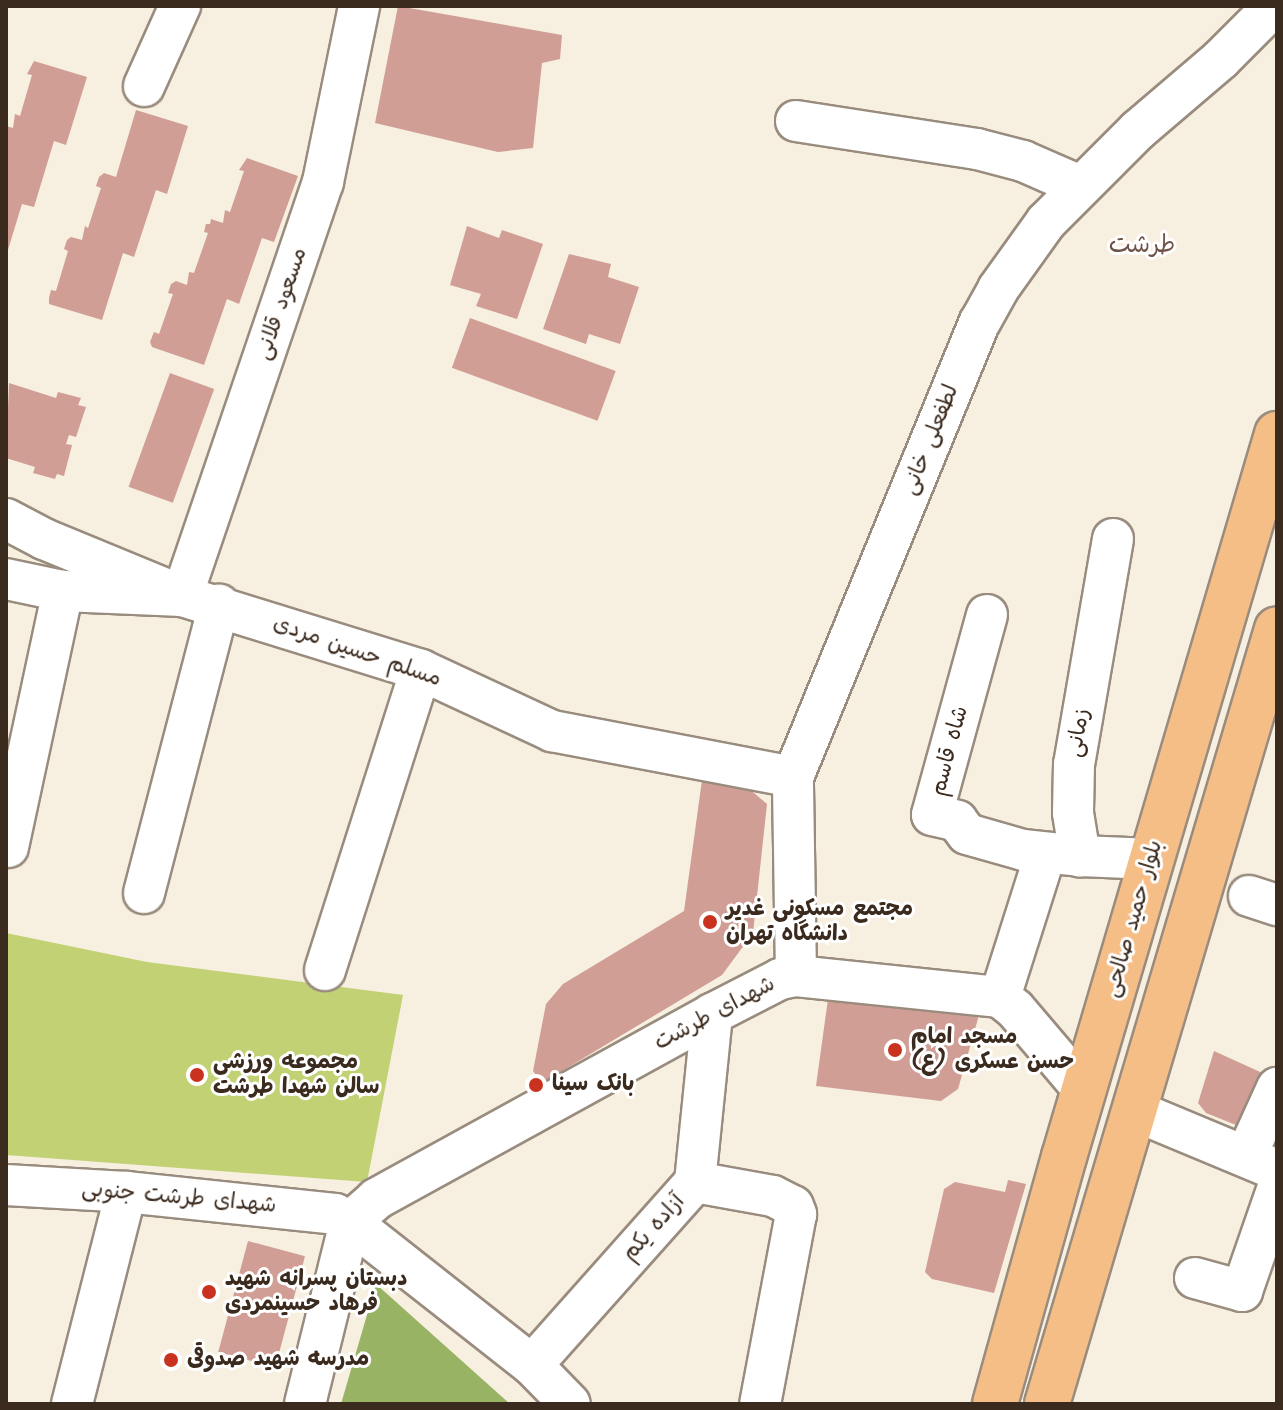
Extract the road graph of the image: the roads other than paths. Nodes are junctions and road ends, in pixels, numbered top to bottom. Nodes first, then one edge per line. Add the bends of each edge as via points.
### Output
1 (180, 6) edge
2 (359, 6) edge
3 (1275, 8) edge
4 (144, 86) dead end
5 (796, 121) dead end
6 (1080, 186) junction
7 (1277, 434) edge
8 (6, 519) edge
9 (1113, 539) dead end
10 (6, 579) edge
11 (63, 591) junction
12 (200, 601) junction
13 (987, 615) dead end
14 (1277, 629) edge
15 (421, 670) junction
16 (1266, 708) edge
17 (793, 777) junction
18 (8, 847) edge
19 (1062, 856) junction
20 (1152, 859) junction
21 (144, 893) dead end
22 (325, 970) dead end
23 (796, 976) junction
24 (1000, 997) junction
25 (712, 1014) junction
26 (1277, 1088) edge
27 (1084, 1090) junction
28 (1133, 1110) junction
29 (1261, 1163) edge
30 (695, 1182) junction
31 (6, 1185) edge
32 (1277, 1190) edge
33 (126, 1192) junction
34 (350, 1222) junction
35 (1195, 1278) dead end
36 (532, 1365) junction
37 (72, 1404) edge
38 (305, 1404) edge
39 (570, 1404) edge
40 (760, 1404) edge
41 (995, 1404) edge
42 (1047, 1404) edge

1 - 4 street
2 - 12 street, مسعود قلانی via 323,182
3 - 6 street, لطفعلی خانی
5 - 6 street via 977,149 1023,161
6 - 17 street, لطفعلی خانی via 1046,222 980,322
7 - 20 main road, بلوار حمید صالحی
8 - 12 street
9 - 19 street, زمانی
10 - 11 street, مسلم حسین مردی
11 - 12 street, مسلم حسین مردی
11 - 18 street
12 - 15 street, مسلم حسین مردی
12 - 21 street, مسعود قلانی
13 - 19 street, شاه قاسم via 932,815 957,821 967,834
14 - 16 main road
15 - 17 street, مسلم حسین مردی via 530,724 565,735
15 - 22 street
16 - 28 main road
17 - 23 street, لطفعلی خانی
19 - 20 street
19 - 24 street
20 - 27 main road, بلوار حمید صالحی
23 - 24 street, شهدای طرشت
23 - 25 street, شهدای طرشت
24 - 27 street
25 - 30 street, آزاده یکم
25 - 34 street, شهدای طرشت via 376,1199
26 - 29 street
27 - 28 main road
27 - 41 main road, بلوار حمید صالحی
28 - 29 street
28 - 42 main road
30 - 36 street, آزاده یکم
30 - 40 street via 773,1196 793,1206 796,1214
31 - 33 street, شهدای طرشت جنوبی
32 - 35 street via 1242,1291
33 - 34 street, شهدای طرشت جنوبی via 316,1211
33 - 37 street
34 - 36 street
34 - 38 street
36 - 39 street

